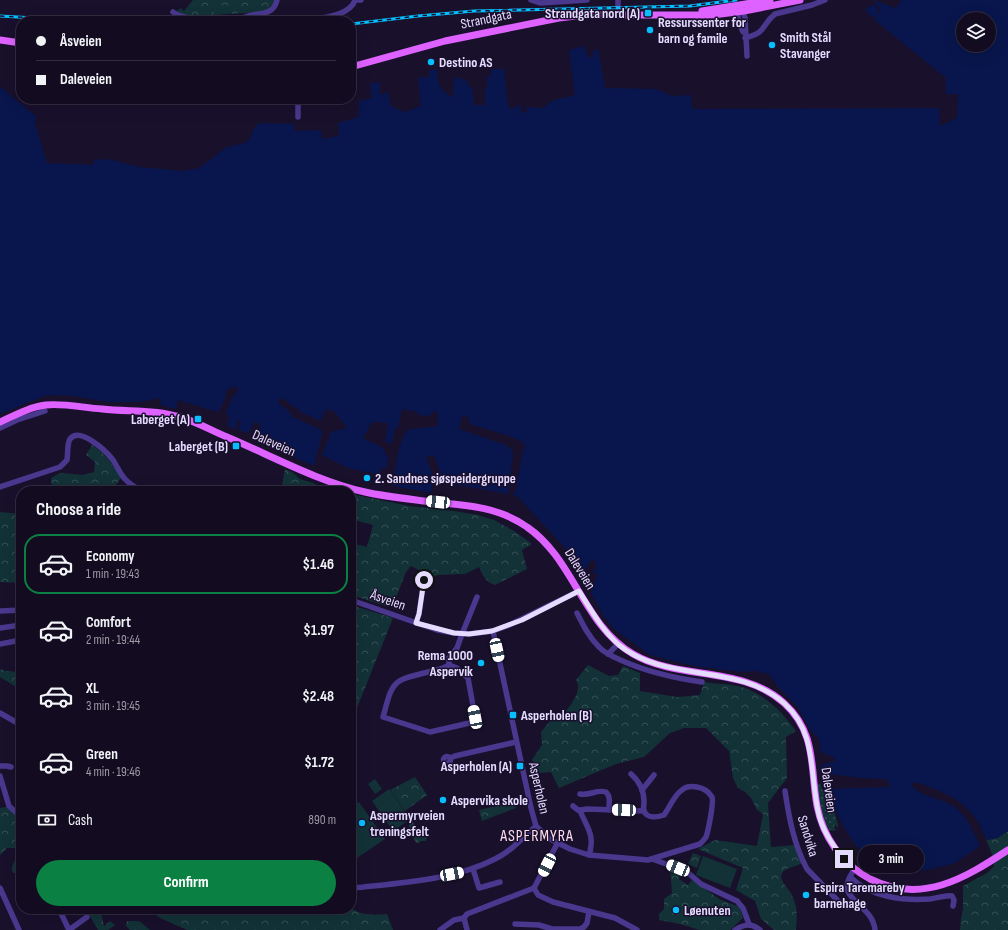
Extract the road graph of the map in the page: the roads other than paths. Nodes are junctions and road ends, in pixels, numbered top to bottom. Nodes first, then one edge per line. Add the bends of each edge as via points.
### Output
1 (277, 0) edge
2 (355, 0) edge
3 (361, 0) edge
4 (587, 0) edge
5 (618, 0) edge
6 (770, 0) edge
7 (800, 0) edge
8 (825, 0) edge
9 (532, 1) edge
10 (740, 10) junction
11 (173, 12) dead end
12 (618, 15) junction
13 (183, 16) edge
14 (250, 16) edge
15 (327, 16) edge
16 (745, 38) junction
17 (0, 40) edge
18 (16, 42) edge
19 (747, 56) dead end
20 (356, 65) edge
21 (298, 104) edge
22 (298, 117) dead end
23 (44, 411) dead end
24 (0, 422) edge
25 (0, 428) edge
26 (134, 486) edge
27 (345, 486) edge
28 (0, 487) edge
29 (356, 488) edge
30 (424, 580) dead end
31 (579, 591) junction
32 (477, 597) dead end
33 (356, 602) edge
34 (16, 610) edge
35 (0, 611) edge
36 (576, 614) dead end
37 (416, 623) junction
38 (16, 626) edge
39 (0, 628) edge
40 (492, 631) junction
41 (462, 634) junction
42 (16, 641) edge
43 (0, 644) edge
44 (618, 644) junction
45 (608, 654) junction
46 (449, 665) junction
47 (702, 682) dead end
48 (0, 713) edge
49 (16, 722) edge
50 (516, 742) junction
51 (450, 758) dead end
52 (0, 766) edge
53 (10, 767) dead end
54 (631, 774) dead end
55 (654, 775) dead end
56 (0, 776) edge
57 (642, 790) junction
58 (785, 791) dead end
59 (580, 794) dead end
60 (573, 806) dead end
61 (582, 810) junction
62 (609, 810) junction
63 (644, 811) junction
64 (16, 812) edge
65 (536, 826) junction
66 (557, 844) junction
67 (1008, 850) edge
68 (589, 855) junction
69 (652, 859) junction
70 (854, 868) junction
71 (473, 869) junction
72 (850, 877) junction
73 (500, 882) dead end
74 (0, 888) edge
75 (356, 888) edge
76 (534, 888) junction
77 (856, 902) junction
78 (953, 906) dead end
79 (590, 912) junction
80 (61, 914) edge
81 (87, 917) dead end
82 (464, 918) junction
83 (516, 924) dead end
84 (749, 924) junction
85 (19, 930) edge
86 (69, 930) edge
87 (440, 930) edge
88 (467, 930) edge
89 (637, 930) edge
90 (735, 930) edge
91 (760, 930) edge
92 (875, 930) edge

1 - 14 street via 269,12
2 - 3 street
2 - 15 street via 347,12
4 - 9 street
5 - 12 street
6 - 10 main road, Strandgata
7 - 10 main road, Strandgata
8 - 16 street via 812,6 774,14 758,34
10 - 12 main road, Strandgata via 705,16
10 - 16 street
11 - 13 street
12 - 20 main road, Strandgata via 552,19
16 - 19 street
17 - 18 main road
21 - 22 street
23 - 25 street
24 - 27 main road, Daleveien via 31,408 54,404 178,416
26 - 28 street via 124,478 107,453 86,437 76,435 69,440 67,460 60,466
29 - 31 main road, Daleveien via 501,513 524,524 547,543
30 - 37 street, Åsveien
31 - 40 street, Åsveien via 522,620
31 - 44 main road, Daleveien via 601,626
32 - 41 street
33 - 37 street, Åsveien
34 - 35 street
36 - 45 street via 591,638
37 - 41 street, Åsveien via 445,632
38 - 39 street
40 - 41 street, Åsveien
40 - 50 street, Asperholen
41 - 46 street via 457,648 449,658
42 - 43 street
44 - 45 street
44 - 70 main road, Daleveien via 647,661 744,681 765,690 786,705 796,717 808,740 817,805 823,827 835,849
45 - 47 street via 647,671
46 - 46 street via 468,678 474,722 430,732 383,717 395,684 406,677
48 - 49 street
50 - 51 street
50 - 65 street, Asperholen
52 - 53 street
54 - 57 street
55 - 57 street
56 - 64 street via 9,806
57 - 63 street
58 - 77 street, Sandvika via 790,822 807,869 842,905 847,906
59 - 62 street via 606,792 610,800
60 - 61 street, Asperholen
61 - 62 street, Asperholen
61 - 68 street via 592,838
62 - 63 street, Asperholen
63 - 69 street, Asperholen via 654,817 664,815 679,792 688,787 704,790 712,797 705,837 700,844
65 - 66 street, Asperholen
65 - 71 street via 512,849
66 - 68 street, Asperholen
66 - 76 street
67 - 70 main road, Daleveien via 956,881 925,888 889,886
68 - 69 street, Asperholen
69 - 84 street, Asperholen via 686,871 701,884 737,901 743,908
70 - 72 street
71 - 73 street via 479,888
71 - 75 street via 426,879
72 - 77 street via 847,885
72 - 78 street via 866,889 902,899 952,896
74 - 85 street
76 - 79 street via 538,895 553,902
76 - 82 street via 467,914
77 - 92 street via 869,914
79 - 83 street via 587,923 580,929 552,930 538,925
79 - 89 street via 615,918
80 - 86 street
81 - 86 street
82 - 87 street via 454,920
82 - 88 street
84 - 90 street
84 - 91 street

